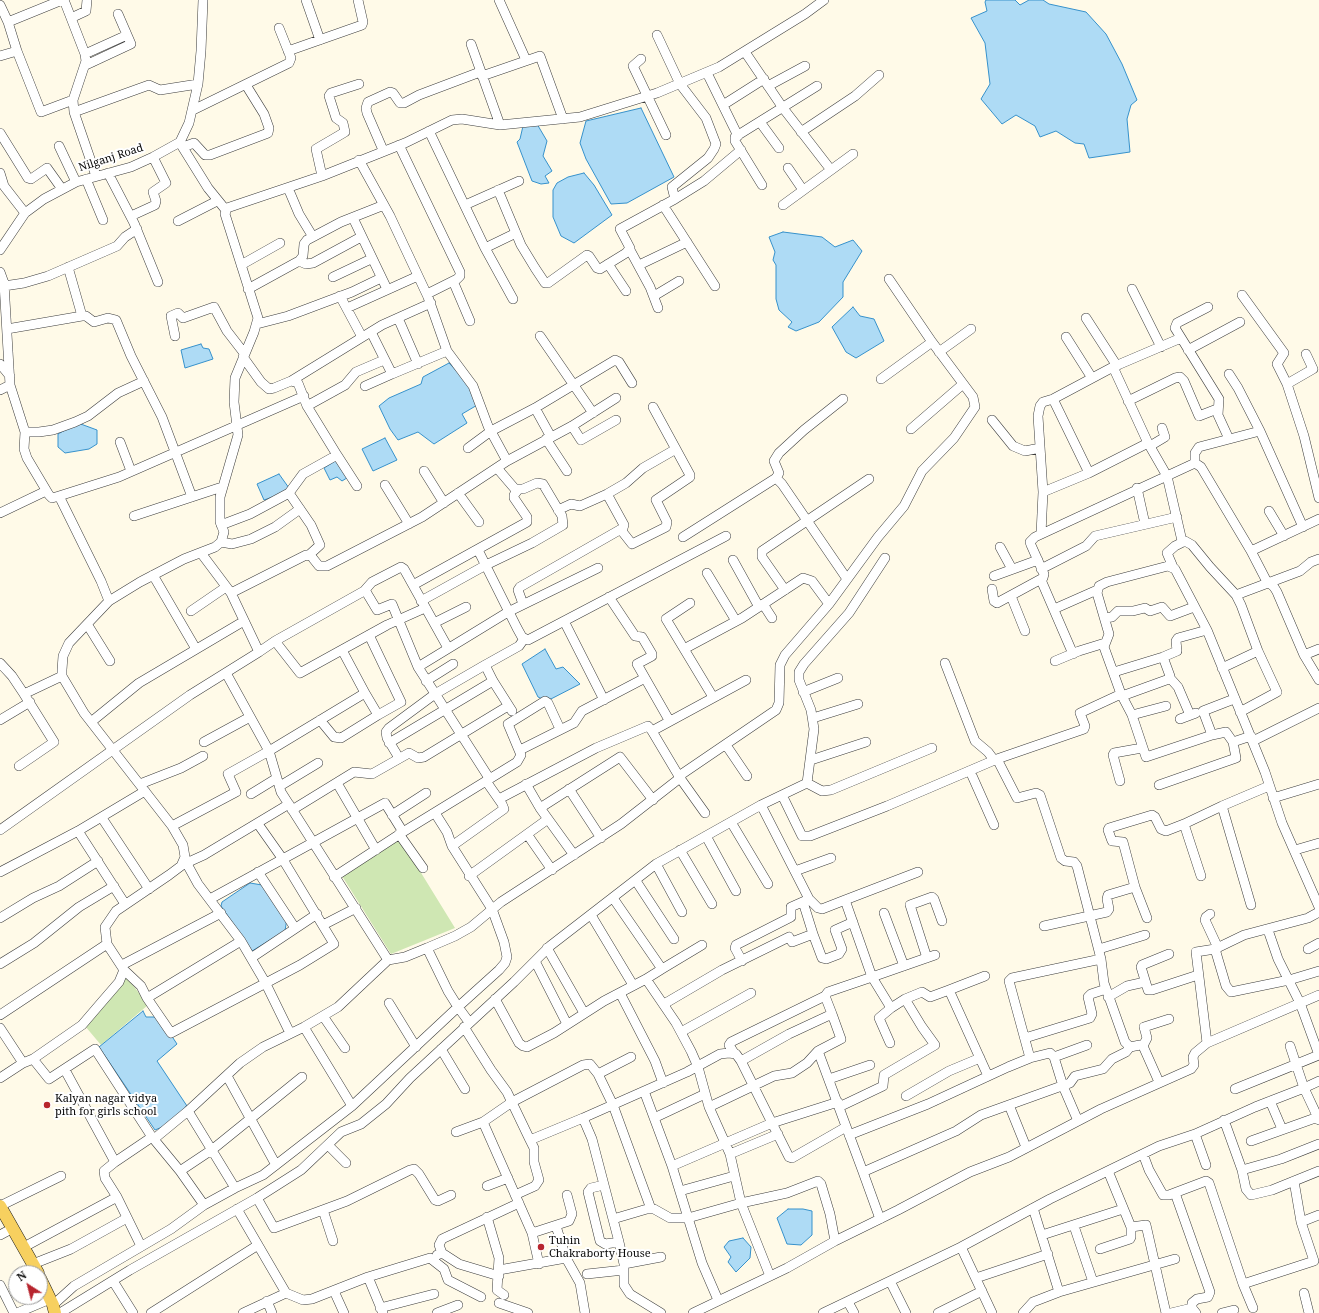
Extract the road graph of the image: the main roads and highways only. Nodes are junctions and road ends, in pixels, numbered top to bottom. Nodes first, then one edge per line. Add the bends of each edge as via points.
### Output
1 (0, 1206) edge
2 (33, 1265) edge
3 (48, 1293) edge
4 (55, 1307) edge

1 - 2 main road
3 - 4 main road

